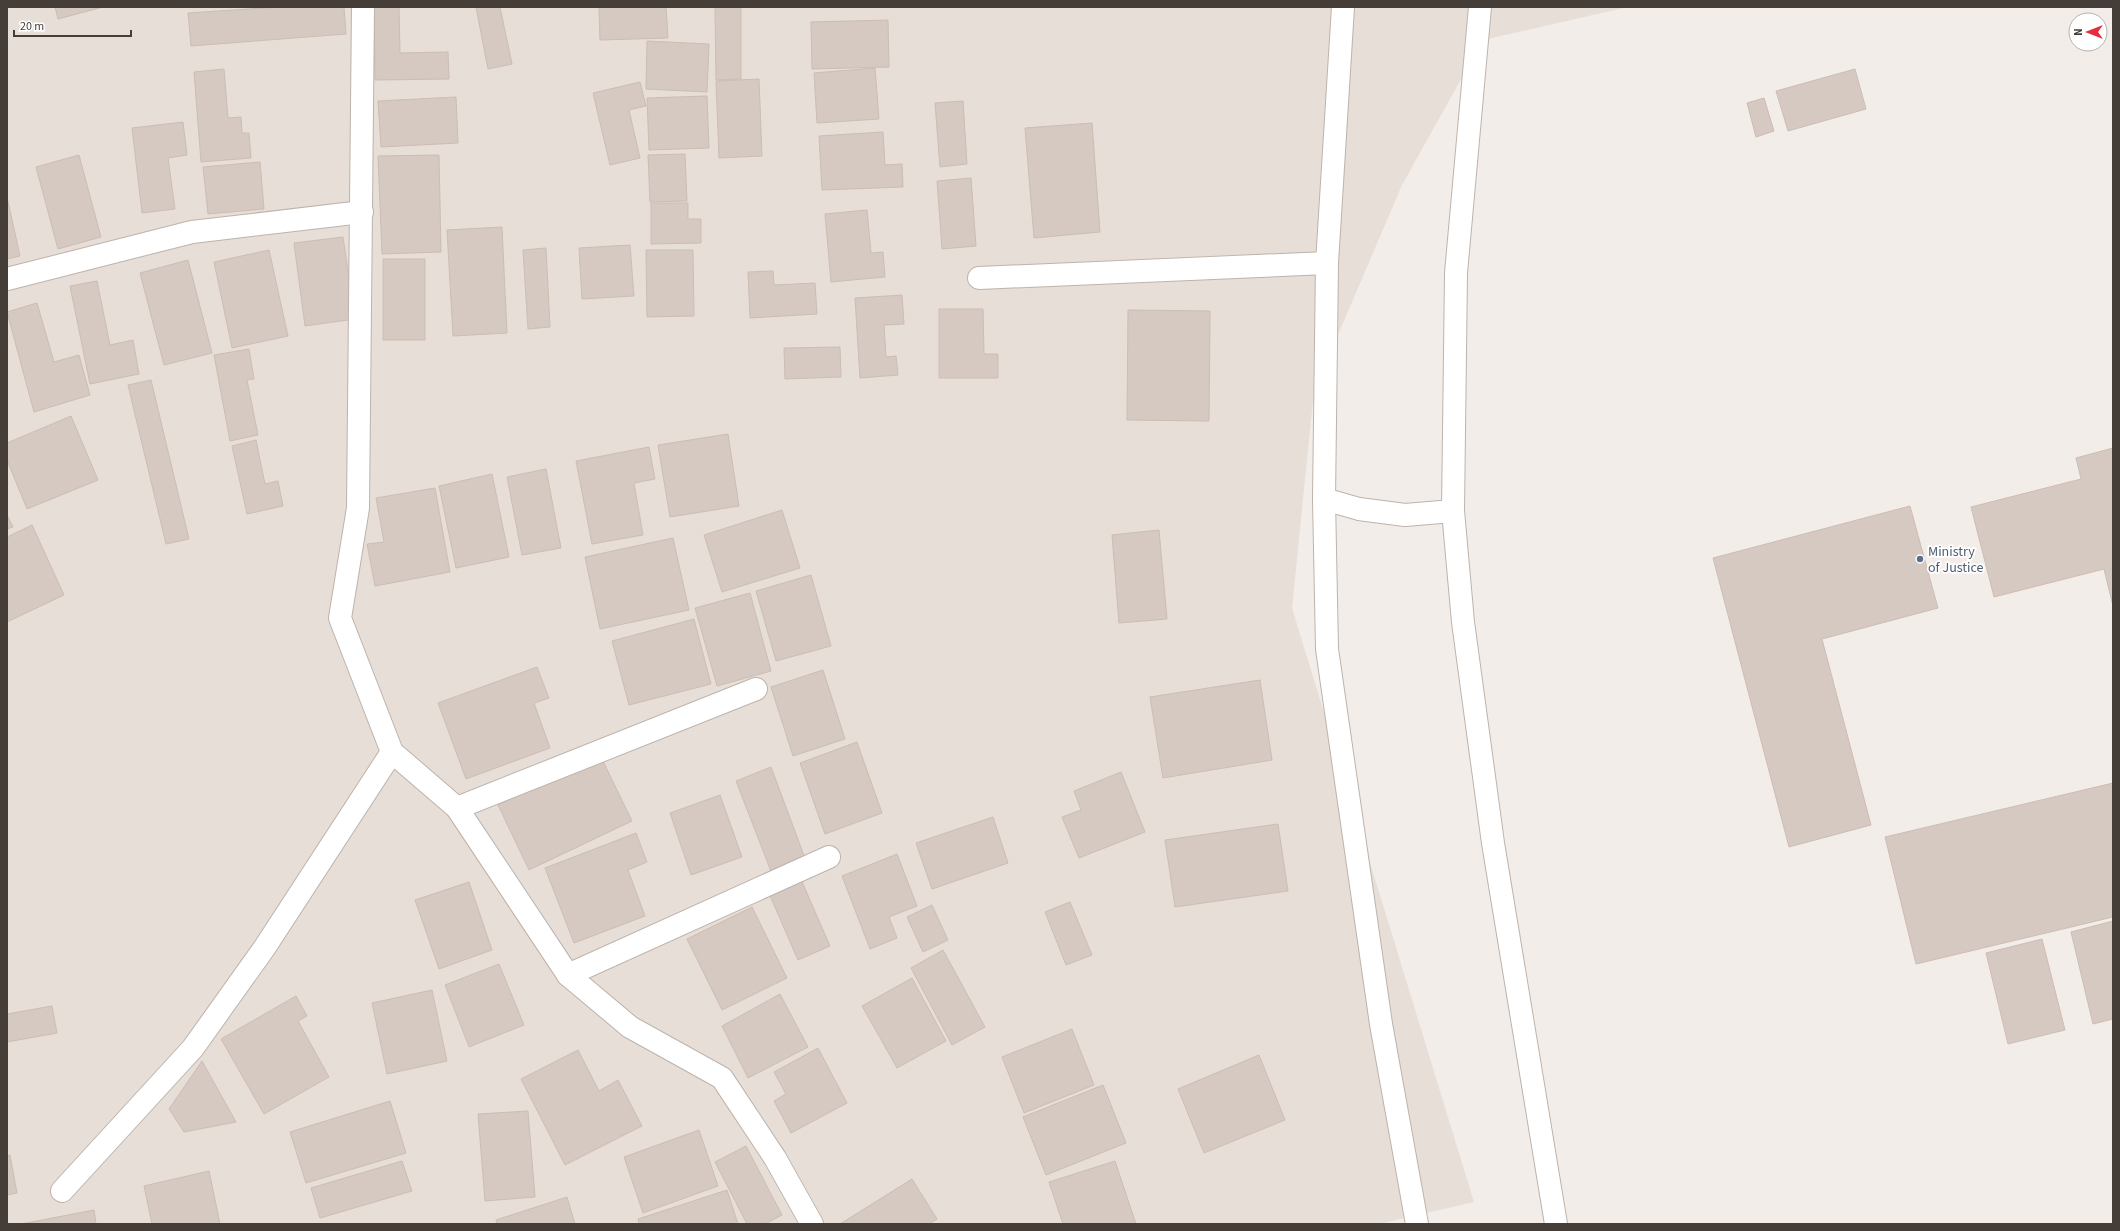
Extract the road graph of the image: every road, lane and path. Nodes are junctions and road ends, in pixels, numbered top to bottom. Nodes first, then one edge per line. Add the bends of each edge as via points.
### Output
1 (363, 7) edge
2 (1343, 7) edge
3 (1480, 7) edge
4 (362, 212) junction
5 (1327, 263) junction
6 (979, 278) dead end
7 (7, 279) edge
8 (1324, 499) junction
9 (1454, 511) junction
10 (756, 689) dead end
11 (392, 752) junction
12 (457, 808) junction
13 (829, 857) dead end
14 (568, 974) junction
15 (62, 1191) dead end
16 (812, 1224) edge
17 (1417, 1224) edge
18 (1556, 1224) edge

1 - 4 street
2 - 5 street
3 - 9 street via 1456,273
4 - 7 street via 192,232
4 - 11 street via 358,508 340,618
5 - 6 street
5 - 8 street
8 - 9 street via 1359,509 1405,515
8 - 17 street via 1327,649 1381,1024
9 - 18 street via 1463,622 1493,843
10 - 12 street
11 - 12 street
11 - 15 street via 265,947 193,1048
12 - 14 street
13 - 14 street
14 - 16 street via 630,1027 722,1078 775,1158

